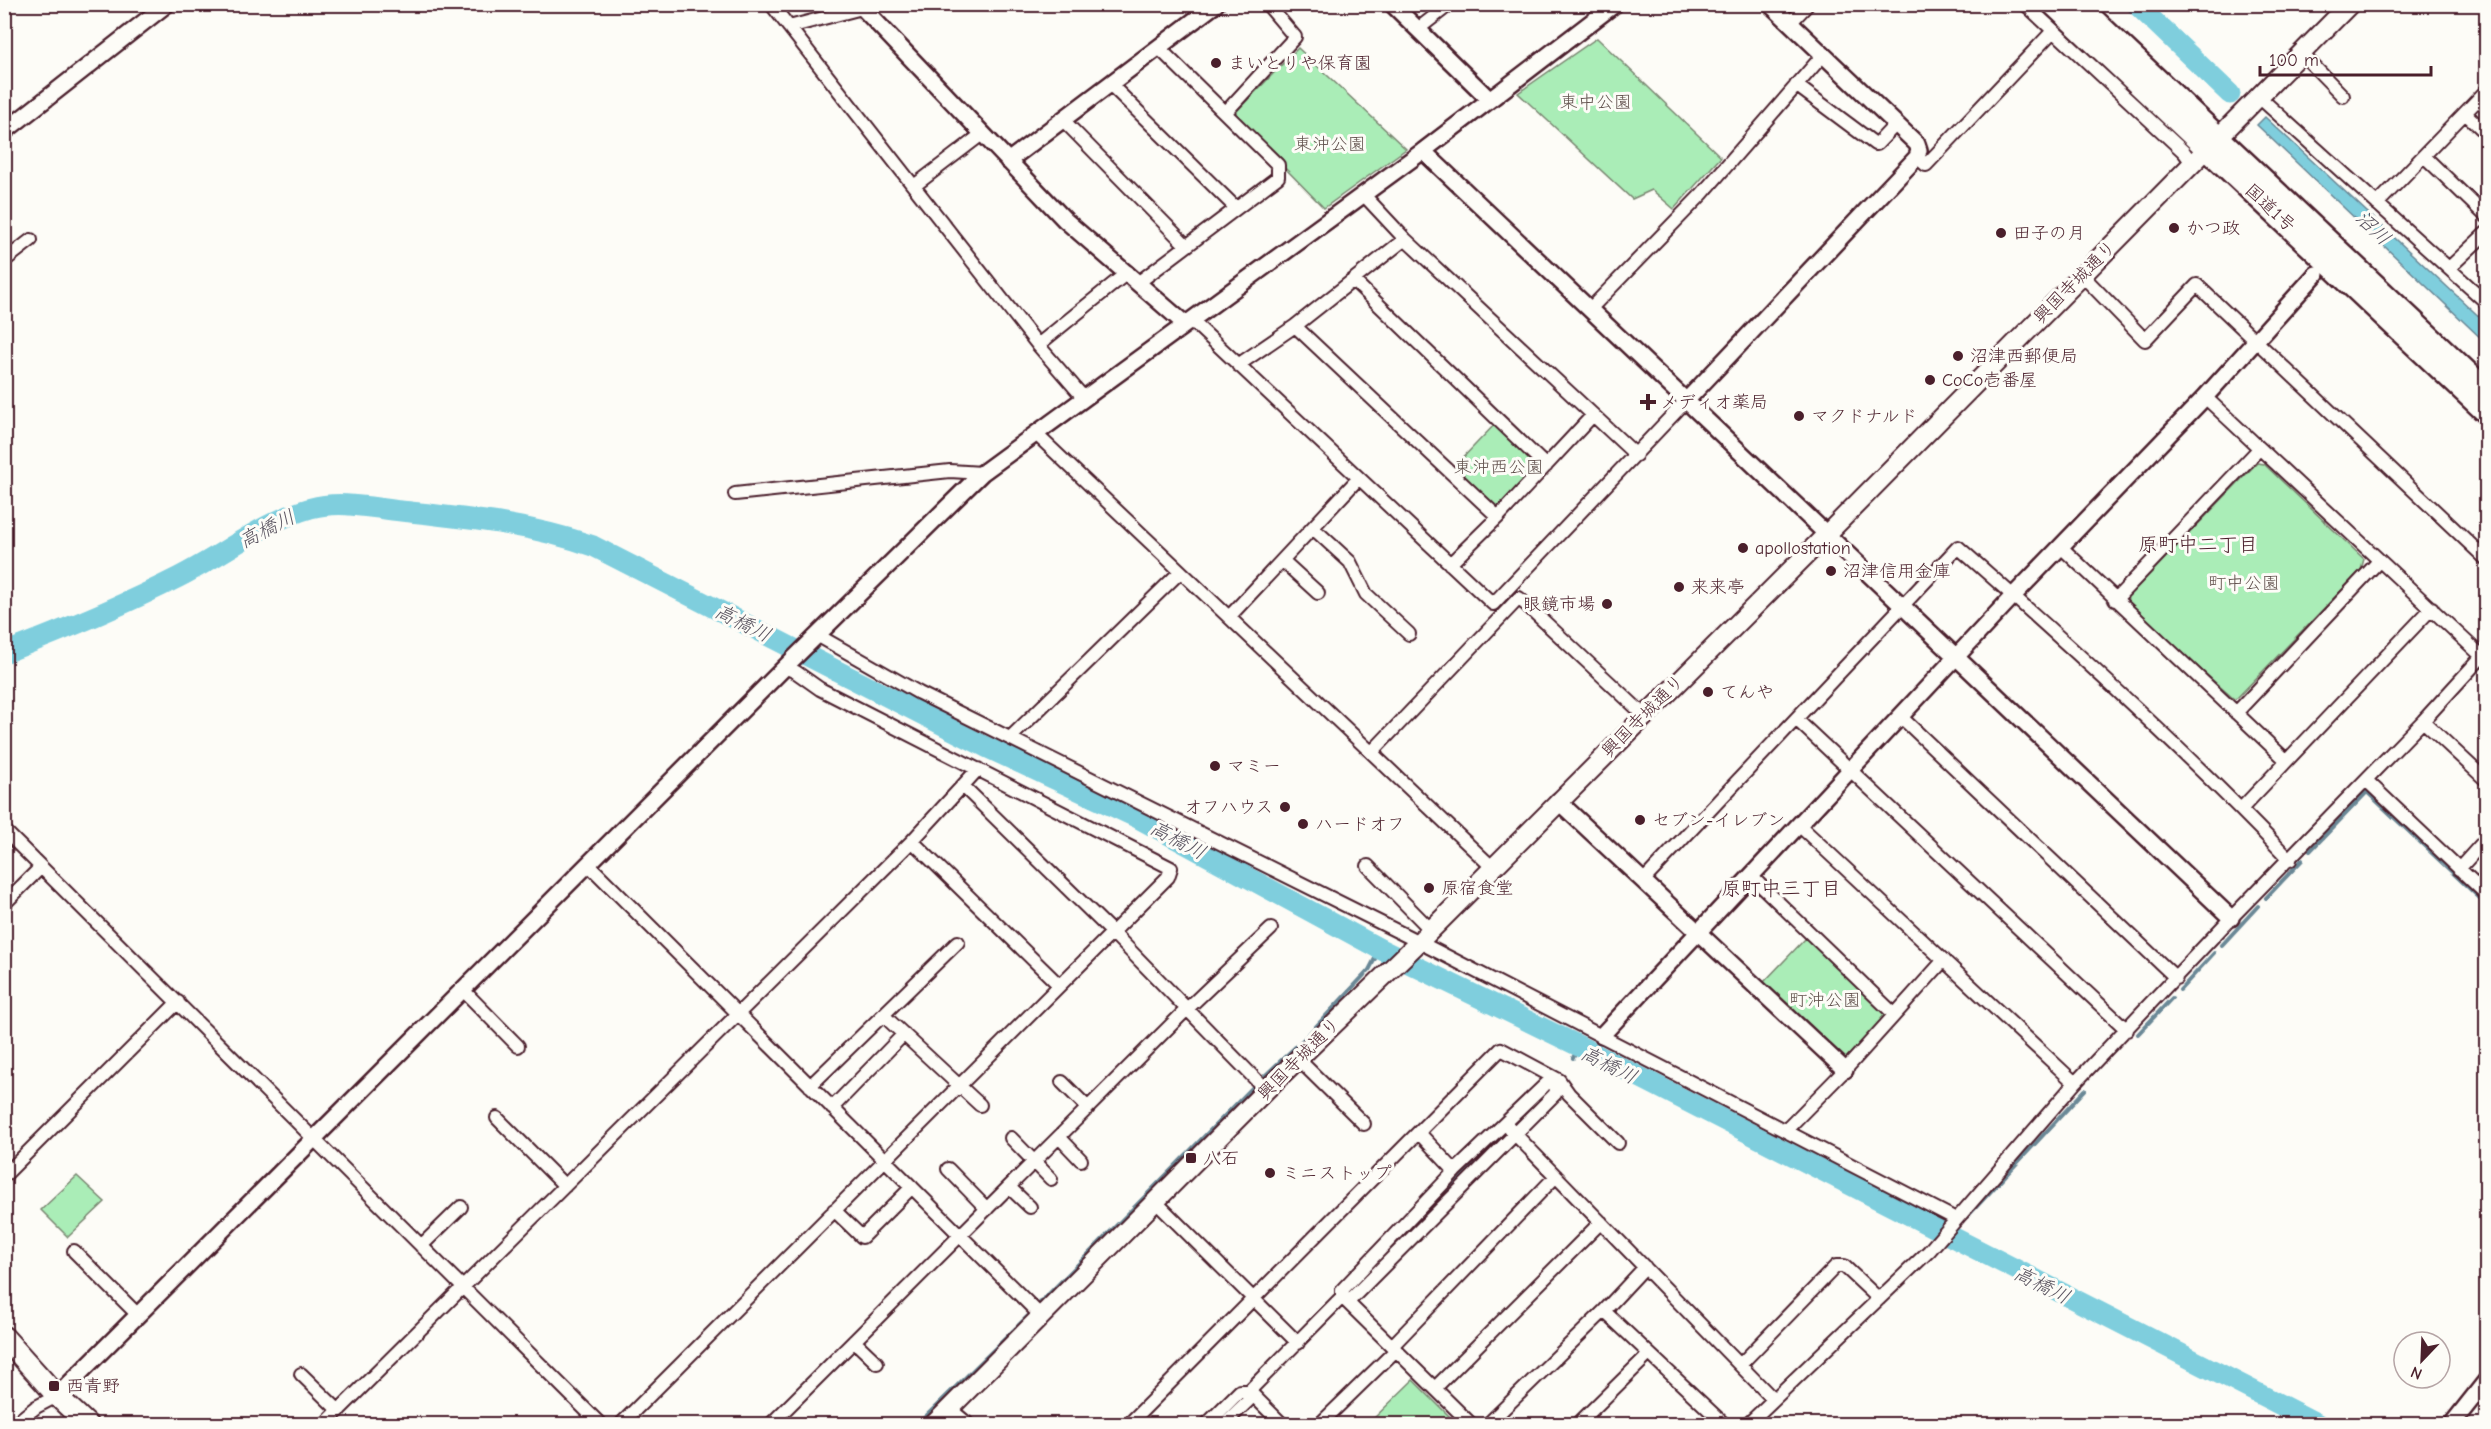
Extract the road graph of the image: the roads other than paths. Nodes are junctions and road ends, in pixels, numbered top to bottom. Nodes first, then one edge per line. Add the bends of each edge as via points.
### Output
1 (167, 4) edge
2 (771, 4) edge
3 (1216, 4) edge
4 (1267, 4) edge
5 (1392, 4) edge
6 (1450, 4) edge
7 (1615, 4) edge
8 (1770, 4) edge
9 (1808, 4) edge
10 (2025, 4) edge
11 (2053, 4) edge
12 (2077, 4) edge
13 (2350, 4) edge
14 (860, 6) edge
15 (1790, 23) junction
16 (789, 27) junction
17 (1418, 28) junction
18 (2053, 31) junction
19 (1159, 48) junction
20 (2301, 54) junction
21 (1823, 55) junction
22 (1111, 85) junction
23 (1796, 86) junction
24 (2487, 91) edge
25 (2258, 96) junction
26 (2343, 96) dead end
27 (1489, 99) junction
28 (1225, 113) junction
29 (2466, 114) junction
30 (1064, 121) junction
31 (1896, 124) junction
32 (4, 132) edge
33 (2487, 133) edge
34 (982, 134) junction
35 (2206, 149) junction
36 (1423, 151) junction
37 (2424, 156) junction
38 (1917, 157) junction
39 (1008, 161) junction
40 (914, 186) junction
41 (1362, 194) junction
42 (2377, 204) junction
43 (1235, 207) junction
44 (2487, 216) edge
45 (2487, 233) edge
46 (1405, 239) junction
47 (31, 240) dead end
48 (1186, 244) junction
49 (4, 261) edge
50 (2449, 268) junction
51 (2316, 274) dead end
52 (2082, 275) junction
53 (1134, 277) junction
54 (1353, 280) junction
55 (2487, 302) edge
56 (1590, 309) junction
57 (1188, 322) junction
58 (1295, 326) junction
59 (2257, 340) junction
60 (1038, 345) junction
61 (1238, 365) junction
62 (2487, 390) edge
63 (1083, 397) junction
64 (2205, 397) junction
65 (1686, 401) junction
66 (2487, 412) edge
67 (1593, 415) junction
68 (1036, 434) junction
69 (2259, 449) junction
70 (1636, 455) junction
71 (1546, 466) junction
72 (982, 473) junction
73 (1358, 479) junction
74 (735, 494) dead end
75 (1498, 517) junction
76 (1313, 528) junction
77 (1827, 534) junction
78 (2061, 547) junction
79 (2487, 559) edge
80 (1283, 561) junction
81 (2379, 561) junction
82 (1450, 564) junction
83 (1180, 572) junction
84 (1318, 593) dead end
85 (2014, 595) junction
86 (2115, 600) junction
87 (1902, 606) junction
88 (2432, 608) junction
89 (1229, 617) junction
90 (1409, 634) dead end
91 (815, 638) junction
92 (1956, 657) junction
93 (2485, 657) edge
94 (785, 667) junction
95 (2236, 713) junction
96 (1644, 715) junction
97 (1900, 716) junction
98 (1796, 719) junction
99 (2424, 721) junction
100 (1011, 737) junction
101 (1372, 752) junction
102 (2286, 760) junction
103 (978, 769) junction
104 (1849, 769) junction
105 (2366, 780) junction
106 (2487, 780) edge
107 (963, 786) junction
108 (1558, 801) junction
109 (2241, 808) junction
110 (1800, 825) junction
111 (4, 830) edge
112 (2487, 839) edge
113 (912, 841) junction
114 (2290, 860) junction
115 (589, 865) junction
116 (1368, 866) dead end
117 (41, 867) junction
118 (1492, 867) junction
119 (2459, 869) junction
120 (1752, 877) junction
121 (1643, 881) junction
122 (2487, 894) edge
123 (4, 904) edge
124 (2231, 918) junction
125 (1271, 929) dead end
126 (1112, 932) junction
127 (1699, 933) junction
128 (1420, 939) junction
129 (958, 942) dead end
130 (1944, 960) junction
131 (2176, 978) junction
132 (1059, 986) junction
133 (463, 990) junction
134 (178, 1002) junction
135 (1187, 1009) junction
136 (738, 1014) junction
137 (1894, 1014) junction
138 (883, 1015) junction
139 (2127, 1030) junction
140 (904, 1034) junction
141 (1602, 1035) junction
142 (518, 1046) dead end
143 (1298, 1059) junction
144 (1845, 1070) junction
145 (1559, 1080) junction
146 (1062, 1082) dead end
147 (2076, 1083) junction
148 (810, 1086) junction
149 (959, 1086) junction
150 (1262, 1086) junction
151 (980, 1105) dead end
152 (832, 1108) junction
153 (1088, 1108) junction
154 (497, 1118) dead end
155 (1364, 1124) dead end
156 (1506, 1125) junction
157 (1786, 1130) junction
158 (1419, 1133) junction
159 (1515, 1135) junction
160 (1059, 1137) junction
161 (1011, 1138) dead end
162 (314, 1140) junction
163 (1618, 1143) dead end
164 (884, 1160) junction
165 (1081, 1160) dead end
166 (1034, 1162) junction
167 (948, 1169) dead end
168 (1455, 1171) junction
169 (4, 1176) edge
170 (1556, 1176) junction
171 (1051, 1179) dead end
172 (565, 1186) junction
173 (912, 1187) junction
174 (1009, 1187) junction
175 (1156, 1202) junction
176 (461, 1207) dead end
177 (1030, 1207) dead end
178 (987, 1209) junction
179 (834, 1210) junction
180 (1601, 1222) junction
181 (1955, 1222) junction
182 (961, 1235) junction
183 (421, 1246) junction
184 (74, 1251) dead end
185 (1645, 1267) junction
186 (463, 1287) junction
187 (1254, 1298) junction
188 (1879, 1299) junction
189 (1345, 1300) junction
190 (1604, 1311) junction
191 (138, 1315) junction
192 (1043, 1318) junction
193 (4, 1337) edge
194 (854, 1341) junction
195 (1298, 1343) junction
196 (1394, 1348) junction
197 (1649, 1354) junction
198 (877, 1363) dead end
199 (1740, 1365) junction
200 (301, 1374) dead end
201 (2487, 1381) edge
202 (1436, 1387) junction
203 (1249, 1391) junction
204 (57, 1396) junction
205 (1773, 1398) junction
206 (950, 1409) junction
207 (339, 1411) junction
208 (15, 1425) edge
209 (87, 1425) edge
210 (325, 1425) edge
211 (600, 1425) edge
212 (621, 1425) edge
213 (771, 1425) edge
214 (934, 1425) edge
215 (968, 1425) edge
216 (1129, 1425) edge
217 (1207, 1425) edge
218 (1224, 1425) edge
219 (1282, 1425) edge
220 (1320, 1425) edge
221 (1471, 1425) edge
222 (1488, 1425) edge
223 (1578, 1425) edge
224 (1725, 1425) edge
225 (1748, 1425) edge
226 (2452, 1425) edge

1 - 32 street
2 - 16 street
3 - 19 street
4 - 28 street via 1295,37
5 - 17 street
6 - 17 street
7 - 27 street
8 - 15 street
9 - 15 street
10 - 18 street
11 - 35 highway, 国道1号
12 - 35 highway, 国道1号
13 - 20 main road, 興国寺城通り
14 - 16 street
14 - 34 street
15 - 21 street
16 - 40 street
17 - 27 street
18 - 35 street via 2184,152
18 - 38 street via 1926,165
19 - 22 street
19 - 28 street
20 - 25 main road, 興国寺城通り
20 - 26 street
21 - 23 street
21 - 31 street
22 - 30 street
22 - 43 street
23 - 31 street via 1875,144
23 - 56 street via 1702,194
24 - 29 street
25 - 35 main road, 興国寺城通り
25 - 42 street
27 - 36 street
28 - 43 street via 1278,165 1278,177
29 - 33 street
29 - 37 street
30 - 39 street
30 - 48 street
31 - 38 street via 1917,144
34 - 39 street
34 - 40 street
35 - 52 main road, 興国寺城通り
35 - 62 highway, 国道1号
35 - 66 highway, 国道1号
36 - 41 street
36 - 56 street
37 - 42 street
37 - 44 street
38 - 65 street
39 - 53 street via 1065,220
40 - 60 street
41 - 46 street
41 - 57 street
42 - 50 street
43 - 48 street
45 - 50 street
46 - 54 street
46 - 67 street
47 - 49 street
48 - 53 street
50 - 55 street
51 - 59 street
52 - 59 street via 2145,340 2197,285
52 - 77 main road, 興国寺城通り
53 - 57 street
53 - 60 street
54 - 58 street
54 - 71 street
56 - 65 street
57 - 61 street
57 - 63 street
58 - 61 street
58 - 75 street
59 - 64 street
59 - 79 street
60 - 63 street
61 - 73 street
63 - 68 street
64 - 69 street
64 - 78 street
65 - 70 street
65 - 77 street
67 - 70 street
67 - 71 street
68 - 72 street
68 - 83 street
69 - 81 street
69 - 86 street
70 - 82 street via 1493,604
71 - 75 street
72 - 74 street via 950,471
72 - 91 street
73 - 76 street
73 - 82 street
75 - 82 street
76 - 80 street
76 - 90 street via 1350,562 1366,594
77 - 87 street
77 - 96 main road, 興国寺城通り
78 - 85 street
78 - 86 street
80 - 84 street
80 - 89 street
81 - 88 street
81 - 95 street
83 - 89 street
83 - 100 street
85 - 87 street via 1958,546
85 - 92 street
85 - 109 street
86 - 95 street
87 - 92 street
87 - 98 street
88 - 93 street
88 - 102 street
89 - 101 street
91 - 94 street
91 - 100 street
92 - 97 street
92 - 124 street
93 - 99 street
94 - 103 street via 820,689
94 - 115 street
95 - 102 street
96 - 101 street via 1519,598
96 - 108 main road, 興国寺城通り
97 - 104 street
97 - 131 street
98 - 104 street
98 - 121 street
99 - 105 street
99 - 106 street
100 - 128 street
101 - 118 street
102 - 109 street
103 - 107 street
103 - 126 street via 1172,868 1168,877
104 - 110 street
104 - 139 street
105 - 114 street
105 - 119 street
107 - 113 street
107 - 126 street
108 - 118 main road, 興国寺城通り
108 - 121 street
109 - 114 street
110 - 120 street
110 - 130 street
111 - 117 street
112 - 119 street
113 - 132 street
113 - 136 street
114 - 124 street
115 - 133 street
115 - 136 street
116 - 128 street
117 - 123 street
117 - 134 street
118 - 128 main road, 興国寺城通り
119 - 122 street
120 - 127 street
120 - 137 street
121 - 127 street
124 - 131 street
125 - 135 street
126 - 132 street
126 - 135 street
127 - 141 street
127 - 144 street
128 - 141 street
128 - 143 main road, 興国寺城通り
129 - 138 street
130 - 137 street
130 - 147 street
131 - 139 street
132 - 149 street
133 - 142 street
133 - 162 street
134 - 162 street
134 - 169 street
135 - 150 street
135 - 153 street
136 - 148 street
136 - 172 street
137 - 144 street
138 - 140 street
138 - 148 street
139 - 147 street
140 - 149 street
140 - 152 street
141 - 157 street
143 - 150 main road, 興国寺城通り
143 - 155 street
144 - 157 street
145 - 156 street via 1546,1084
145 - 158 street via 1501,1049
145 - 159 street via 1555,1094
145 - 163 street
146 - 153 street
147 - 181 street
148 - 152 street
149 - 151 street
149 - 164 street
150 - 175 main road, 興国寺城通り
152 - 164 street
153 - 160 street
154 - 172 street
156 - 159 street
156 - 168 street
157 - 181 street
158 - 168 street
158 - 187 street
159 - 170 street
159 - 189 street
160 - 165 street
160 - 166 street
161 - 166 street
162 - 183 street
162 - 191 street
164 - 173 street
164 - 179 street
166 - 171 street
166 - 174 street
167 - 178 street
168 - 189 street via 1342,1290
170 - 180 street
170 - 196 street
172 - 186 street
173 - 179 street via 862,1237
173 - 182 street
174 - 177 street
174 - 178 street
175 - 187 street
175 - 192 main road, 興国寺城通り
176 - 183 street
178 - 182 street
179 - 212 street
180 - 185 street
180 - 202 street
181 - 188 street
182 - 192 street
182 - 194 street
183 - 186 street
184 - 191 street
185 - 190 street
185 - 199 street
186 - 207 street
186 - 211 street
187 - 195 street
187 - 216 street
188 - 199 street via 1844,1266 1836,1266
188 - 205 street
189 - 195 street
189 - 196 street
190 - 197 street
190 - 222 street
191 - 204 street
192 - 206 main road, 興国寺城通り
193 - 204 main road
194 - 198 street
194 - 213 street
195 - 203 street
196 - 202 street
196 - 220 street
197 - 223 street
197 - 224 street
199 - 205 street
200 - 207 street
201 - 226 street
202 - 221 street
203 - 217 street via 1240,1391
203 - 218 street via 1248,1401
203 - 219 street
204 - 208 street
204 - 209 main road
205 - 225 street
206 - 214 main road, 興国寺城通り
206 - 215 street
207 - 210 street

